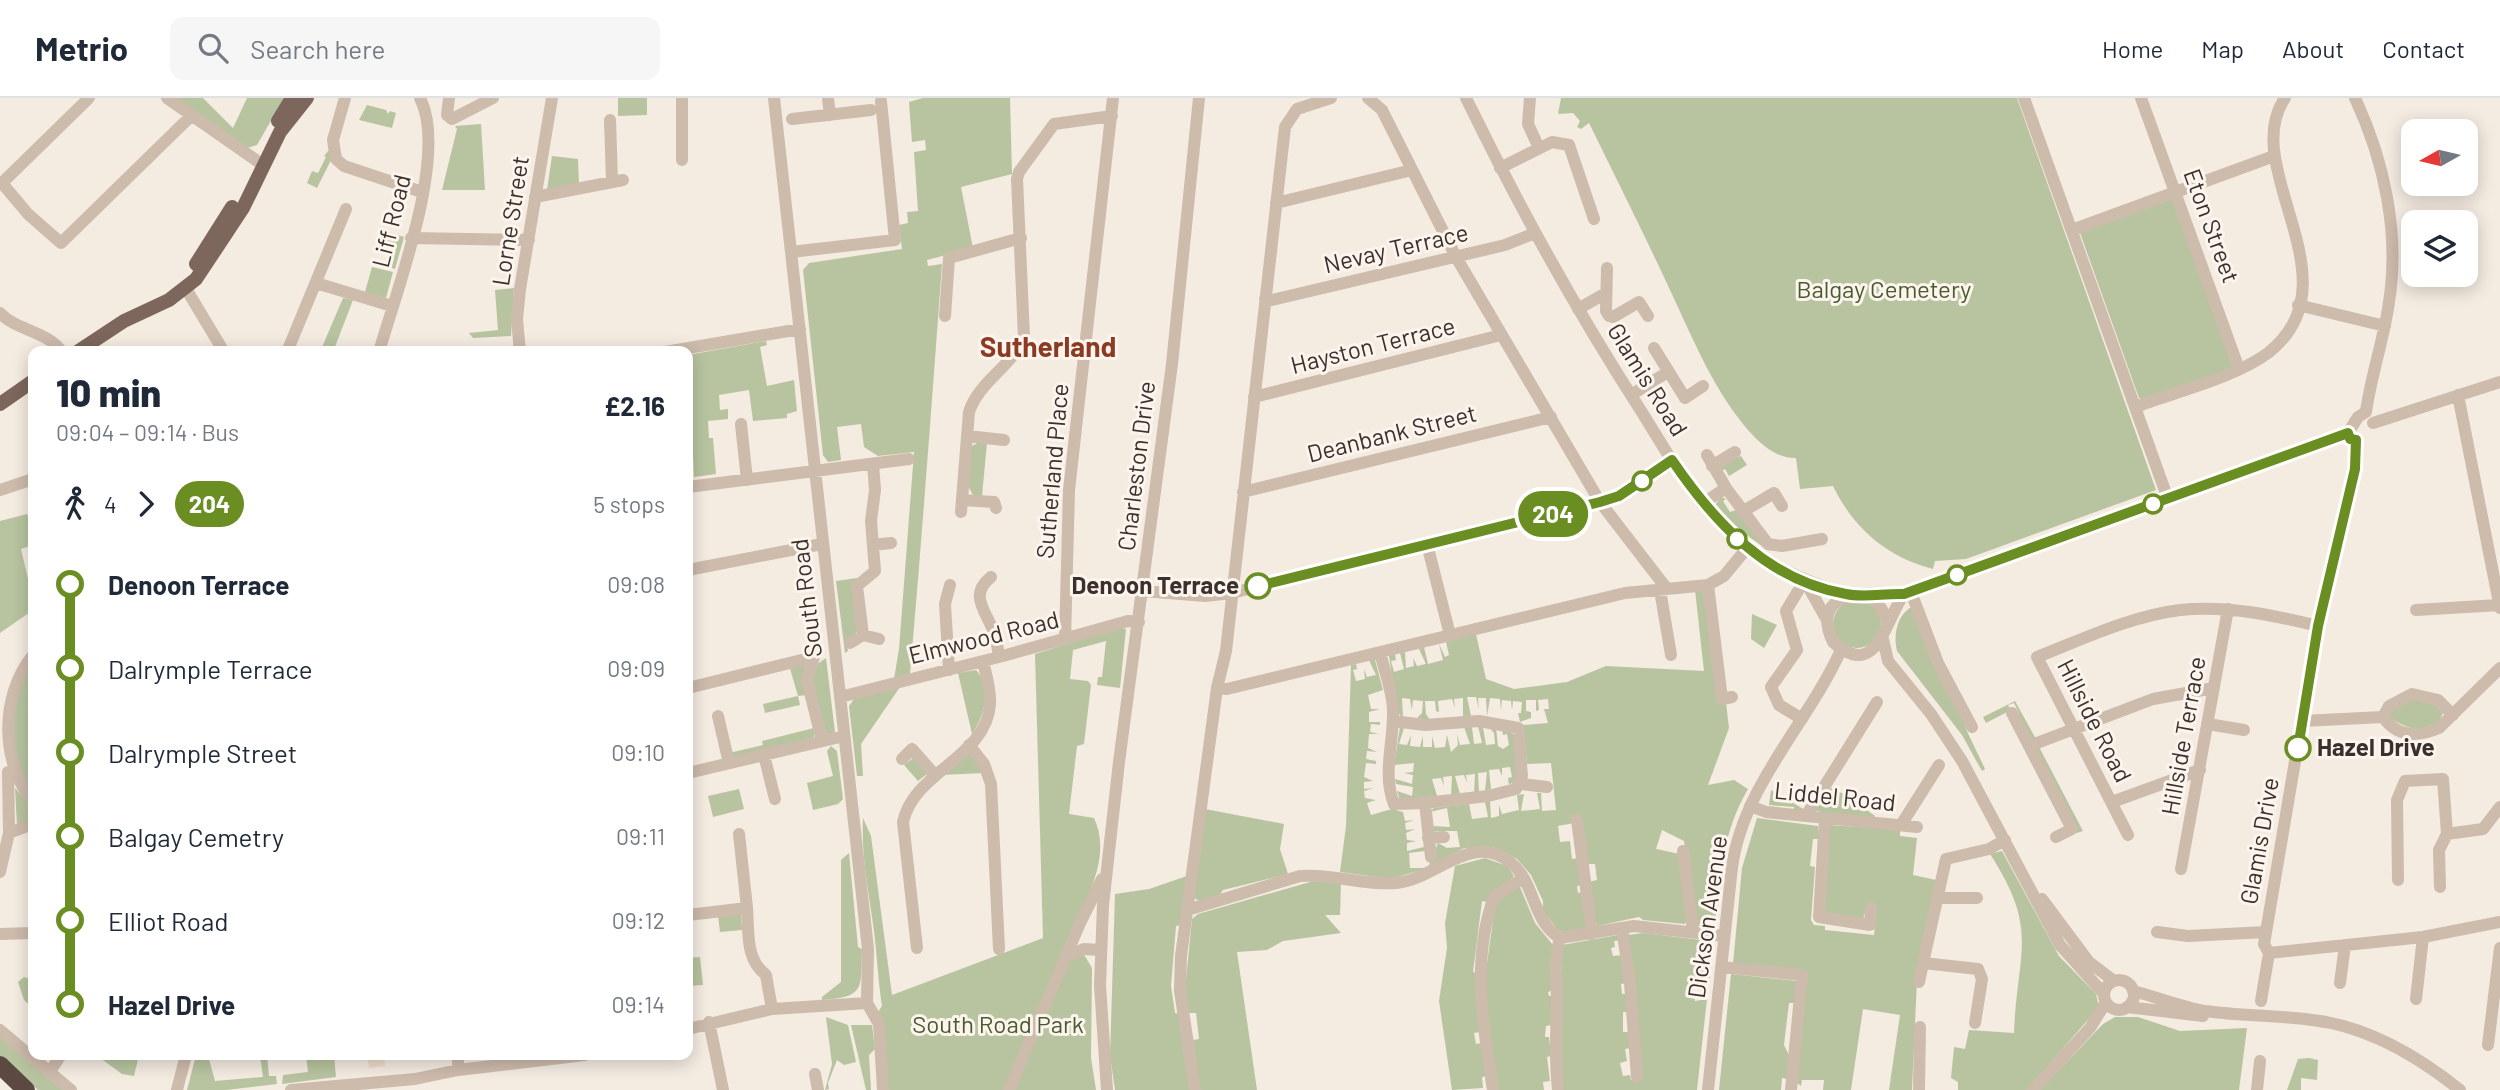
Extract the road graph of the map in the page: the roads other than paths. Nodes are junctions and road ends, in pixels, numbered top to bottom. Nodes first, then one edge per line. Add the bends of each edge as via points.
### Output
1 (89, 98) edge
2 (167, 98) edge
3 (292, 98) edge
4 (307, 98) edge
5 (345, 98) edge
6 (449, 98) edge
7 (493, 98) edge
8 (552, 98) edge
9 (682, 98) edge
10 (774, 98) edge
11 (828, 98) edge
12 (1113, 98) edge
13 (1199, 98) edge
14 (1331, 98) edge
15 (1368, 98) edge
16 (1466, 98) edge
17 (1530, 98) edge
18 (2024, 98) edge
19 (2141, 98) edge
20 (2285, 98) edge
21 (2355, 98) edge
22 (422, 99) edge
23 (830, 115) junction
24 (191, 116) junction
25 (1112, 116) junction
26 (792, 119) dead end
27 (610, 120) dead end
28 (1539, 148) junction
29 (2274, 156) junction
30 (682, 160) dead end
31 (259, 163) junction
32 (1500, 168) junction
33 (1412, 170) junction
34 (422, 192) junction
35 (2176, 192) junction
36 (535, 197) junction
37 (1276, 203) junction
38 (346, 209) dead end
39 (1594, 219) dead end
40 (2072, 230) junction
41 (1535, 233) junction
42 (411, 238) junction
43 (1021, 238) junction
44 (529, 240) junction
45 (791, 252) junction
46 (1455, 257) junction
47 (1606, 268) dead end
48 (316, 283) junction
49 (185, 287) junction
50 (1606, 293) junction
51 (1265, 299) junction
52 (2298, 305) junction
53 (392, 306) junction
54 (1578, 309) junction
55 (0, 313) edge
56 (945, 316) dead end
57 (1648, 316) dead end
58 (2385, 326) junction
59 (800, 329) junction
60 (1501, 335) junction
61 (56, 346) edge
62 (87, 346) edge
63 (216, 346) edge
64 (290, 346) edge
65 (381, 346) edge
66 (519, 346) edge
67 (693, 347) edge
68 (1654, 348) dead end
69 (2239, 369) junction
70 (1668, 372) junction
71 (2500, 382) edge
72 (28, 384) edge
73 (1706, 385) dead end
74 (1631, 395) junction
75 (2458, 395) junction
76 (1254, 397) junction
77 (0, 404) edge
78 (2135, 407) junction
79 (1551, 417) junction
80 (2370, 418) junction
81 (741, 424) dead end
82 (967, 436) junction
83 (2352, 436) junction
84 (1004, 440) dead end
85 (1735, 452) dead end
86 (909, 459) dead end
87 (1672, 460) junction
88 (873, 464) junction
89 (814, 471) junction
90 (747, 480) junction
91 (28, 481) edge
92 (693, 486) edge
93 (1726, 488) junction
94 (0, 490) edge
95 (1243, 492) junction
96 (2168, 499) junction
97 (1600, 502) junction
98 (1702, 504) junction
99 (1782, 506) dead end
100 (996, 508) dead end
101 (1742, 512) junction
102 (1822, 539) dead end
103 (891, 543) dead end
104 (822, 544) junction
105 (1427, 544) junction
106 (873, 545) junction
107 (1747, 548) junction
108 (693, 569) edge
109 (991, 577) dead end
110 (1708, 585) junction
111 (950, 586) dead end
112 (1802, 586) junction
113 (1663, 589) junction
114 (1143, 590) junction
115 (1232, 593) junction
116 (1908, 593) junction
117 (1864, 594) junction
118 (1848, 595) junction
119 (2423, 607) dead end
120 (2500, 607) edge
121 (2228, 610) junction
122 (1827, 620) junction
123 (1139, 622) junction
124 (1887, 622) junction
125 (2318, 626) junction
126 (863, 635) junction
127 (1450, 635) junction
128 (879, 639) dead end
129 (1883, 639) junction
130 (1065, 640) junction
131 (850, 643) dead end
132 (1841, 650) junction
133 (1380, 652) junction
134 (1867, 652) junction
135 (1671, 655) dead end
136 (999, 657) junction
137 (28, 661) edge
138 (983, 661) junction
139 (1888, 661) junction
140 (2500, 668) edge
141 (948, 670) junction
142 (693, 687) edge
143 (1217, 688) junction
144 (2214, 688) junction
145 (840, 697) junction
146 (1732, 697) dead end
147 (1877, 702) dead end
148 (2012, 713) dead end
149 (2453, 715) junction
150 (718, 716) dead end
151 (2383, 717) junction
152 (1802, 719) junction
153 (1393, 721) junction
154 (2302, 721) junction
155 (2208, 724) junction
156 (1974, 726) dead end
157 (2073, 728) junction
158 (2244, 730) dead end
159 (844, 736) junction
160 (822, 741) junction
161 (969, 745) junction
162 (2029, 746) junction
163 (764, 755) junction
164 (902, 759) dead end
165 (729, 763) junction
166 (1939, 765) dead end
167 (2200, 771) junction
168 (8, 772) junction
169 (693, 772) edge
170 (935, 775) junction
171 (1521, 784) junction
172 (1547, 787) dead end
173 (28, 795) edge
174 (775, 799) dead end
175 (2112, 802) junction
176 (1425, 803) junction
177 (1750, 806) junction
178 (2500, 807) edge
179 (1806, 816) junction
180 (1825, 818) junction
181 (1577, 820) dead end
182 (1901, 825) junction
183 (28, 826) edge
184 (1917, 827) dead end
185 (9, 833) junction
186 (738, 834) dead end
187 (2447, 834) junction
188 (2128, 835) dead end
189 (1444, 836) dead end
190 (2056, 837) dead end
191 (1429, 838) junction
192 (2005, 840) junction
193 (1683, 851) dead end
194 (1431, 857) dead end
195 (2181, 869) dead end
196 (1107, 871) junction
197 (0, 872) edge
198 (1523, 878) junction
199 (2026, 880) junction
200 (2398, 880) dead end
201 (2440, 887) dead end
202 (1937, 898) junction
203 (1977, 898) dead end
204 (747, 908) junction
205 (1871, 908) dead end
206 (1188, 910) junction
207 (693, 914) edge
208 (2500, 922) edge
209 (1080, 923) junction
210 (1102, 924) junction
211 (1622, 928) junction
212 (1693, 931) junction
213 (2157, 932) dead end
214 (2266, 932) junction
215 (28, 933) edge
216 (0, 934) edge
217 (1592, 934) junction
218 (1724, 936) junction
219 (2423, 937) junction
220 (1560, 938) junction
221 (2345, 945) junction
222 (917, 948) dead end
223 (2500, 948) edge
224 (999, 949) dead end
225 (1101, 950) junction
226 (2269, 953) junction
227 (1066, 957) junction
228 (1923, 964) junction
229 (1721, 967) junction
230 (2114, 981) junction
231 (1919, 982) dead end
232 (2340, 983) dead end
233 (2133, 991) junction
234 (2105, 998) junction
235 (2415, 999) dead end
236 (2262, 1001) dead end
237 (867, 1003) junction
238 (772, 1009) junction
239 (2122, 1009) junction
240 (2280, 1018) junction
241 (709, 1022) junction
242 (1975, 1023) dead end
243 (693, 1027) edge
244 (1920, 1027) dead end
245 (2090, 1028) junction
246 (0, 1030) edge
247 (2488, 1045) dead end
248 (28, 1055) edge
249 (34, 1060) edge
250 (58, 1060) edge
251 (185, 1060) edge
252 (458, 1060) edge
253 (539, 1060) edge
254 (2260, 1061) dead end
255 (0, 1065) edge
256 (458, 1069) junction
257 (49, 1073) junction
258 (815, 1074) dead end
259 (1637, 1077) dead end
260 (0, 1082) edge
261 (415, 1084) edge
262 (9, 1090) edge
263 (26, 1090) edge
264 (71, 1090) edge
265 (177, 1090) edge
266 (291, 1090) edge
267 (723, 1090) edge
268 (818, 1090) edge
269 (883, 1090) edge
270 (1009, 1090) edge
271 (1107, 1090) edge
272 (1195, 1090) edge
273 (1493, 1090) edge
274 (1558, 1090) edge
275 (1708, 1090) edge
276 (1791, 1090) edge
277 (1919, 1090) edge
278 (2033, 1090) edge
279 (2257, 1090) edge
280 (2460, 1090) edge

1 - 24 street via 4,178 4,188 56,242 65,241
2 - 24 street
3 - 31 main road
4 - 31 main road
5 - 34 street via 333,140 336,159 344,166
6 - 7 street via 447,115 452,119
8 - 36 street, Lorne Street
9 - 30 street
10 - 45 street, South Road
11 - 23 street
12 - 25 street, Sutherland Place
13 - 114 street, Charleston Drive
14 - 37 street via 1307,104 1290,117
15 - 33 street via 1382,110
16 - 32 street, Glamis Road
17 - 28 street via 1528,124
18 - 40 street
19 - 35 street, Eton Street
20 - 29 street via 2272,132
21 - 58 street via 2387,197 2392,253
22 - 34 street, Liff Road via 430,139
23 - 26 street
23 - 45 street via 876,106 895,240
24 - 31 street
25 - 43 street via 1049,128 1019,172
25 - 130 street, Sutherland Place via 1069,490
27 - 36 street via 618,181
28 - 32 street
28 - 39 street via 1552,142 1569,145
29 - 35 street
29 - 52 street via 2297,234 2301,262
31 - 49 main road
32 - 41 street, Glamis Road
33 - 37 street
33 - 46 street
34 - 42 street, Liff Road
35 - 40 street
35 - 69 street, Eton Street
36 - 44 street, Lorne Street
37 - 51 street
38 - 48 street
40 - 78 street
41 - 46 street, Nevay Terrace
41 - 54 street, Glamis Road
42 - 44 street
42 - 53 street, Liff Road
43 - 56 street via 949,258
43 - 82 street via 1024,337 1012,359 973,400
44 - 66 street, Lorne Street via 517,319
45 - 59 street, South Road
46 - 51 street, Nevay Terrace
46 - 60 street
47 - 50 street, Glamis Road
48 - 53 street
48 - 64 street
49 - 62 main road
49 - 63 street
50 - 54 street, Glamis Road
50 - 57 street, Glamis Road via 1609,316 1639,302
51 - 76 street
52 - 58 street
52 - 69 street via 2283,338
53 - 65 street, Liff Road
54 - 74 street, Glamis Road
55 - 61 street
58 - 80 street via 2368,397
59 - 67 street
59 - 89 street, South Road
60 - 76 street, Hayston Terrace
60 - 79 street
68 - 70 street
69 - 78 street
70 - 73 street via 1685,398
70 - 74 street
71 - 75 street
72 - 77 main road
74 - 87 street, Glamis Road
75 - 80 street
75 - 120 street
76 - 95 street
78 - 96 street
79 - 95 street, Deanbank Street
79 - 97 street
80 - 83 street, Glamis Road via 2358,417
81 - 90 street
82 - 84 street
82 - 100 street via 962,506 994,502
83 - 96 street, Glamis Road
83 - 125 street, Glamis Drive via 2355,469
85 - 93 street via 1709,461
86 - 88 street
87 - 97 street via 1619,496
87 - 98 street, Glamis Road
88 - 89 street
88 - 106 street
89 - 90 street
89 - 104 street, South Road
90 - 92 street
91 - 94 street
93 - 98 street
93 - 101 street
95 - 115 street
96 - 116 street, Glamis Road
97 - 105 street
97 - 113 street
98 - 107 street, Glamis Road
99 - 101 street via 1774,493
101 - 102 street via 1774,547
103 - 106 street
104 - 108 street
104 - 145 street, South Road
105 - 115 street
105 - 127 street
106 - 126 street via 875,570 858,586
107 - 110 street via 1724,576
107 - 112 street, Glamis Road
109 - 136 street via 982,584 980,603 995,635
110 - 113 street
110 - 146 street via 1722,698
111 - 141 street via 946,604
112 - 118 street, Glamis Road
112 - 122 street, Glamis Road
112 - 152 street via 1786,611 1797,650 1771,687 1779,705
113 - 127 street via 1625,593
113 - 135 street
114 - 115 street via 1205,596
114 - 123 street, Charleston Drive
115 - 143 street
116 - 117 street, Glamis Road
116 - 124 street
116 - 156 street via 1938,663
117 - 118 street, Glamis Road
117 - 124 street via 1884,610
118 - 122 street via 1831,609
119 - 120 street
121 - 125 street, Hillside Road
121 - 144 street, Hillside Terrace
121 - 157 street, Hillside Road via 2179,610 2138,619 2037,657
122 - 132 street, Glamis Road via 1828,631
123 - 130 street, Elmwood Road via 1128,621
123 - 196 street, Charleston Drive
124 - 129 street
125 - 154 street, Glamis Drive
126 - 128 street
126 - 131 street
127 - 133 street
129 - 134 street
129 - 139 street
130 - 136 street, Elmwood Road
132 - 134 street
132 - 152 street, Dickson Avenue
133 - 143 street
133 - 153 street
134 - 139 street
136 - 138 street, Elmwood Road
137 - 168 street via 17,673 2,715
138 - 141 street, Elmwood Road
138 - 161 street via 990,706 986,723
139 - 192 street via 1962,761
140 - 149 street
141 - 145 street, Elmwood Road
142 - 160 street via 814,657 807,680
143 - 206 street
144 - 155 street, Hillside Terrace
144 - 157 street via 2153,699
145 - 159 street, South Road
147 - 179 street
148 - 162 street
149 - 151 street via 2439,728 2414,735 2390,727
149 - 151 street via 2438,700 2412,694 2389,706
150 - 165 street
151 - 154 street
152 - 177 street, Dickson Avenue
153 - 171 street via 1513,725 1520,734
153 - 176 street via 1388,764 1394,804
154 - 214 street, Glamis Drive
155 - 158 street
155 - 167 street, Hillside Terrace
157 - 162 street
157 - 175 street, Hillside Road
159 - 160 street
159 - 237 street, South Road via 868,949
160 - 163 street
161 - 170 street
161 - 224 street via 984,764 991,784
162 - 190 street via 2072,829
163 - 165 street
163 - 174 street
164 - 170 street via 912,749
165 - 169 street
166 - 182 street
167 - 175 street, Hillside Road
167 - 195 street, Hillside Terrace
168 - 173 street
168 - 185 street
170 - 222 street via 906,807 903,822
171 - 172 street
171 - 176 street via 1488,796
175 - 188 street, Hillside Road
176 - 191 street
177 - 179 street, Liddel Road
177 - 218 street, Dickson Avenue via 1734,852
178 - 187 street via 2483,829
179 - 180 street, Liddel Road
180 - 182 street, Liddel Road
180 - 205 street via 1819,917 1870,925
181 - 217 street
182 - 184 street, Liddel Road
183 - 185 street
185 - 197 street
186 - 204 street
187 - 200 street via 2443,779 2405,781 2397,800
187 - 201 street via 2439,850
189 - 191 street
191 - 194 street
192 - 199 street
192 - 202 street via 1989,849 1946,859
193 - 212 street
196 - 209 street
196 - 210 street, Charleston Drive
198 - 206 street via 1500,856 1462,854 1397,883 1314,874
198 - 220 street via 1540,920
198 - 273 street via 1494,897 1487,929 1480,1004
199 - 230 street via 2089,962
199 - 234 street via 2060,945
202 - 203 street
202 - 228 street
204 - 207 street
204 - 238 street via 750,953 755,967 766,975
206 - 272 street via 1180,990
208 - 219 street
209 - 210 street
209 - 227 street
210 - 225 street, Charleston Drive
211 - 212 street
211 - 217 street
211 - 259 street
212 - 218 street
213 - 214 street via 2188,936
214 - 226 street, Glamis Drive via 2264,944
215 - 216 street
217 - 220 street
218 - 229 street, Dickson Avenue
219 - 221 street
219 - 235 street
220 - 274 street via 1554,968
221 - 226 street
221 - 232 street
223 - 247 street
225 - 227 street via 1078,950
225 - 271 street, Charleston Drive via 1102,1058
226 - 236 street, Glamis Drive
227 - 270 street
228 - 231 street
228 - 242 street via 1978,969 1982,979 1973,1005
229 - 275 street, Dickson Avenue
229 - 276 street via 1802,975
230 - 233 street via 2126,982
230 - 234 street via 2107,986
233 - 239 street via 2133,1000
233 - 240 street via 2204,1011
234 - 239 street
234 - 245 street
237 - 238 street
237 - 269 street, South Road via 879,1024
238 - 241 street
239 - 240 street
239 - 245 street
240 - 280 street via 2314,1020 2379,1040 2429,1065
241 - 243 street
241 - 267 street
244 - 277 street
245 - 278 street
246 - 248 street
249 - 257 street
250 - 257 street
251 - 265 street
252 - 256 street
253 - 256 street
254 - 279 street
255 - 263 highway
256 - 261 street
257 - 264 street
258 - 268 street
260 - 262 highway
261 - 266 street

